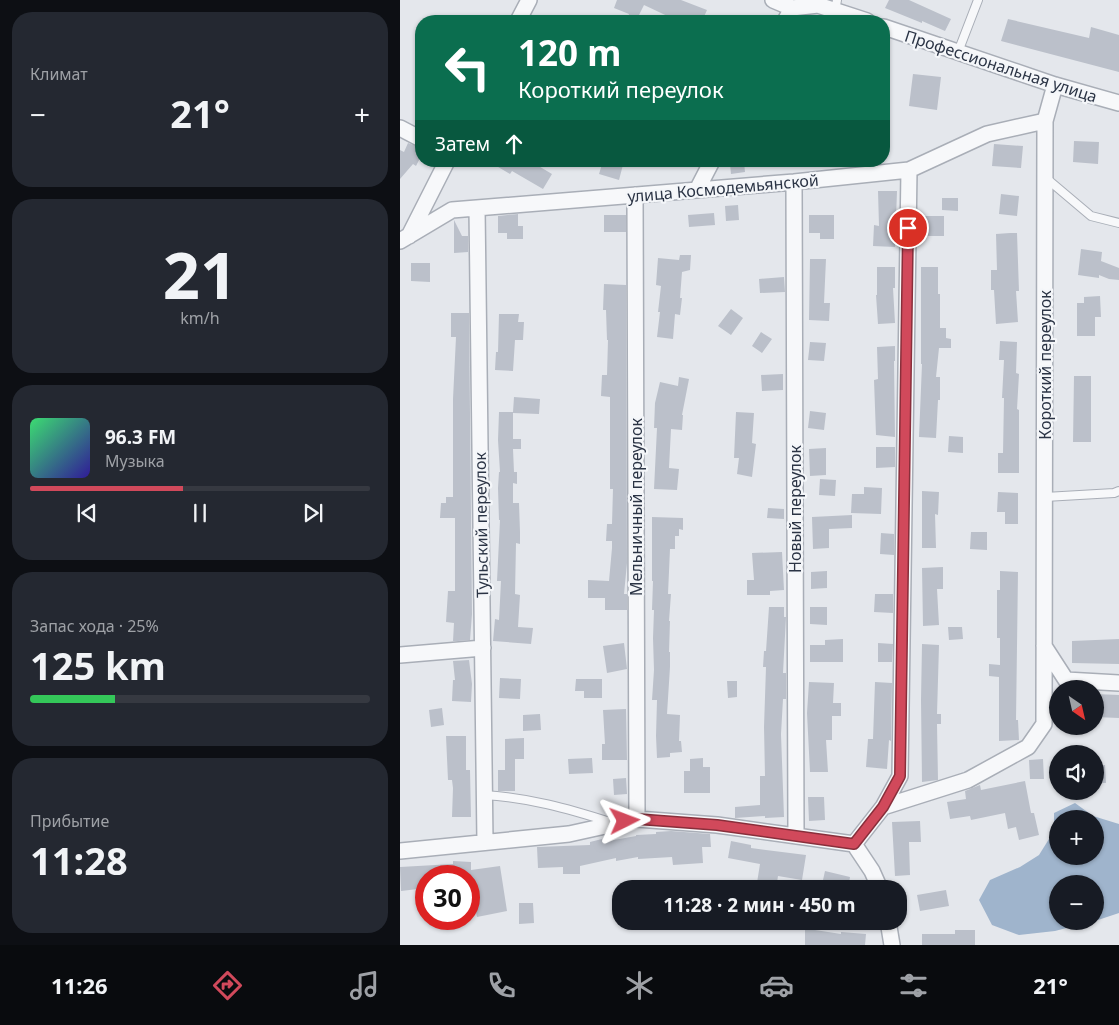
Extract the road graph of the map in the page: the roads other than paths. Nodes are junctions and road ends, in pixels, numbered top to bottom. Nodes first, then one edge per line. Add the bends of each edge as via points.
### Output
1 (529, 0) edge
2 (773, 0) edge
3 (978, 0) edge
4 (836, 5) edge
5 (789, 14) edge
6 (521, 15) edge
7 (855, 15) edge
8 (890, 29) edge
9 (958, 52) junction
10 (1055, 85) junction
11 (1119, 103) edge
12 (1045, 121) junction
13 (400, 128) edge
14 (415, 136) edge
15 (444, 167) edge
16 (709, 167) edge
17 (909, 170) junction
18 (1045, 177) junction
19 (794, 182) junction
20 (697, 190) junction
21 (635, 195) junction
22 (477, 208) junction
23 (1119, 223) edge
24 (404, 239) edge
25 (1119, 491) edge
26 (1045, 497) junction
27 (1044, 646) junction
28 (483, 648) junction
29 (400, 655) edge
30 (1119, 683) edge
31 (484, 795) junction
32 (883, 807) junction
33 (637, 819) junction
34 (614, 824) junction
35 (796, 836) junction
36 (485, 842) junction
37 (854, 844) junction
38 (400, 851) edge
39 (876, 880) edge
40 (890, 930) edge
41 (892, 945) edge

1 - 6 street
2 - 5 street
3 - 9 lane
4 - 5 street via 818,5
4 - 7 street
8 - 9 street, Профессиональная улица
9 - 10 street, Профессиональная улица
10 - 11 street, Профессиональная улица
10 - 12 street, Короткий переулок
12 - 17 street, улица Космодемьянской via 987,134
12 - 18 street, Короткий переулок
13 - 14 street
15 - 24 street
16 - 20 street
17 - 19 street, улица Космодемьянской
17 - 32 street via 900,776
18 - 23 lane via 1091,216
18 - 26 street, Короткий переулок
19 - 20 street, улица Космодемьянской
19 - 35 street, Новый переулок
20 - 21 street, улица Космодемьянской
21 - 22 street, улица Космодемьянской
21 - 33 street, Мельничный переулок
22 - 24 street, улица Космодемьянской via 452,210
22 - 28 street, Тульский переулок
25 - 26 lane
26 - 27 street, Короткий переулок
27 - 30 street via 1066,680
27 - 32 street, Короткий переулок via 1044,724 1028,747 968,780
28 - 29 street
28 - 31 street, Тульский переулок
31 - 34 lane via 526,799
31 - 36 street, Тульский переулок
32 - 37 street
33 - 34 street
33 - 35 street via 717,825
34 - 36 street via 569,834
35 - 37 street
36 - 38 street
37 - 39 street
40 - 41 street

